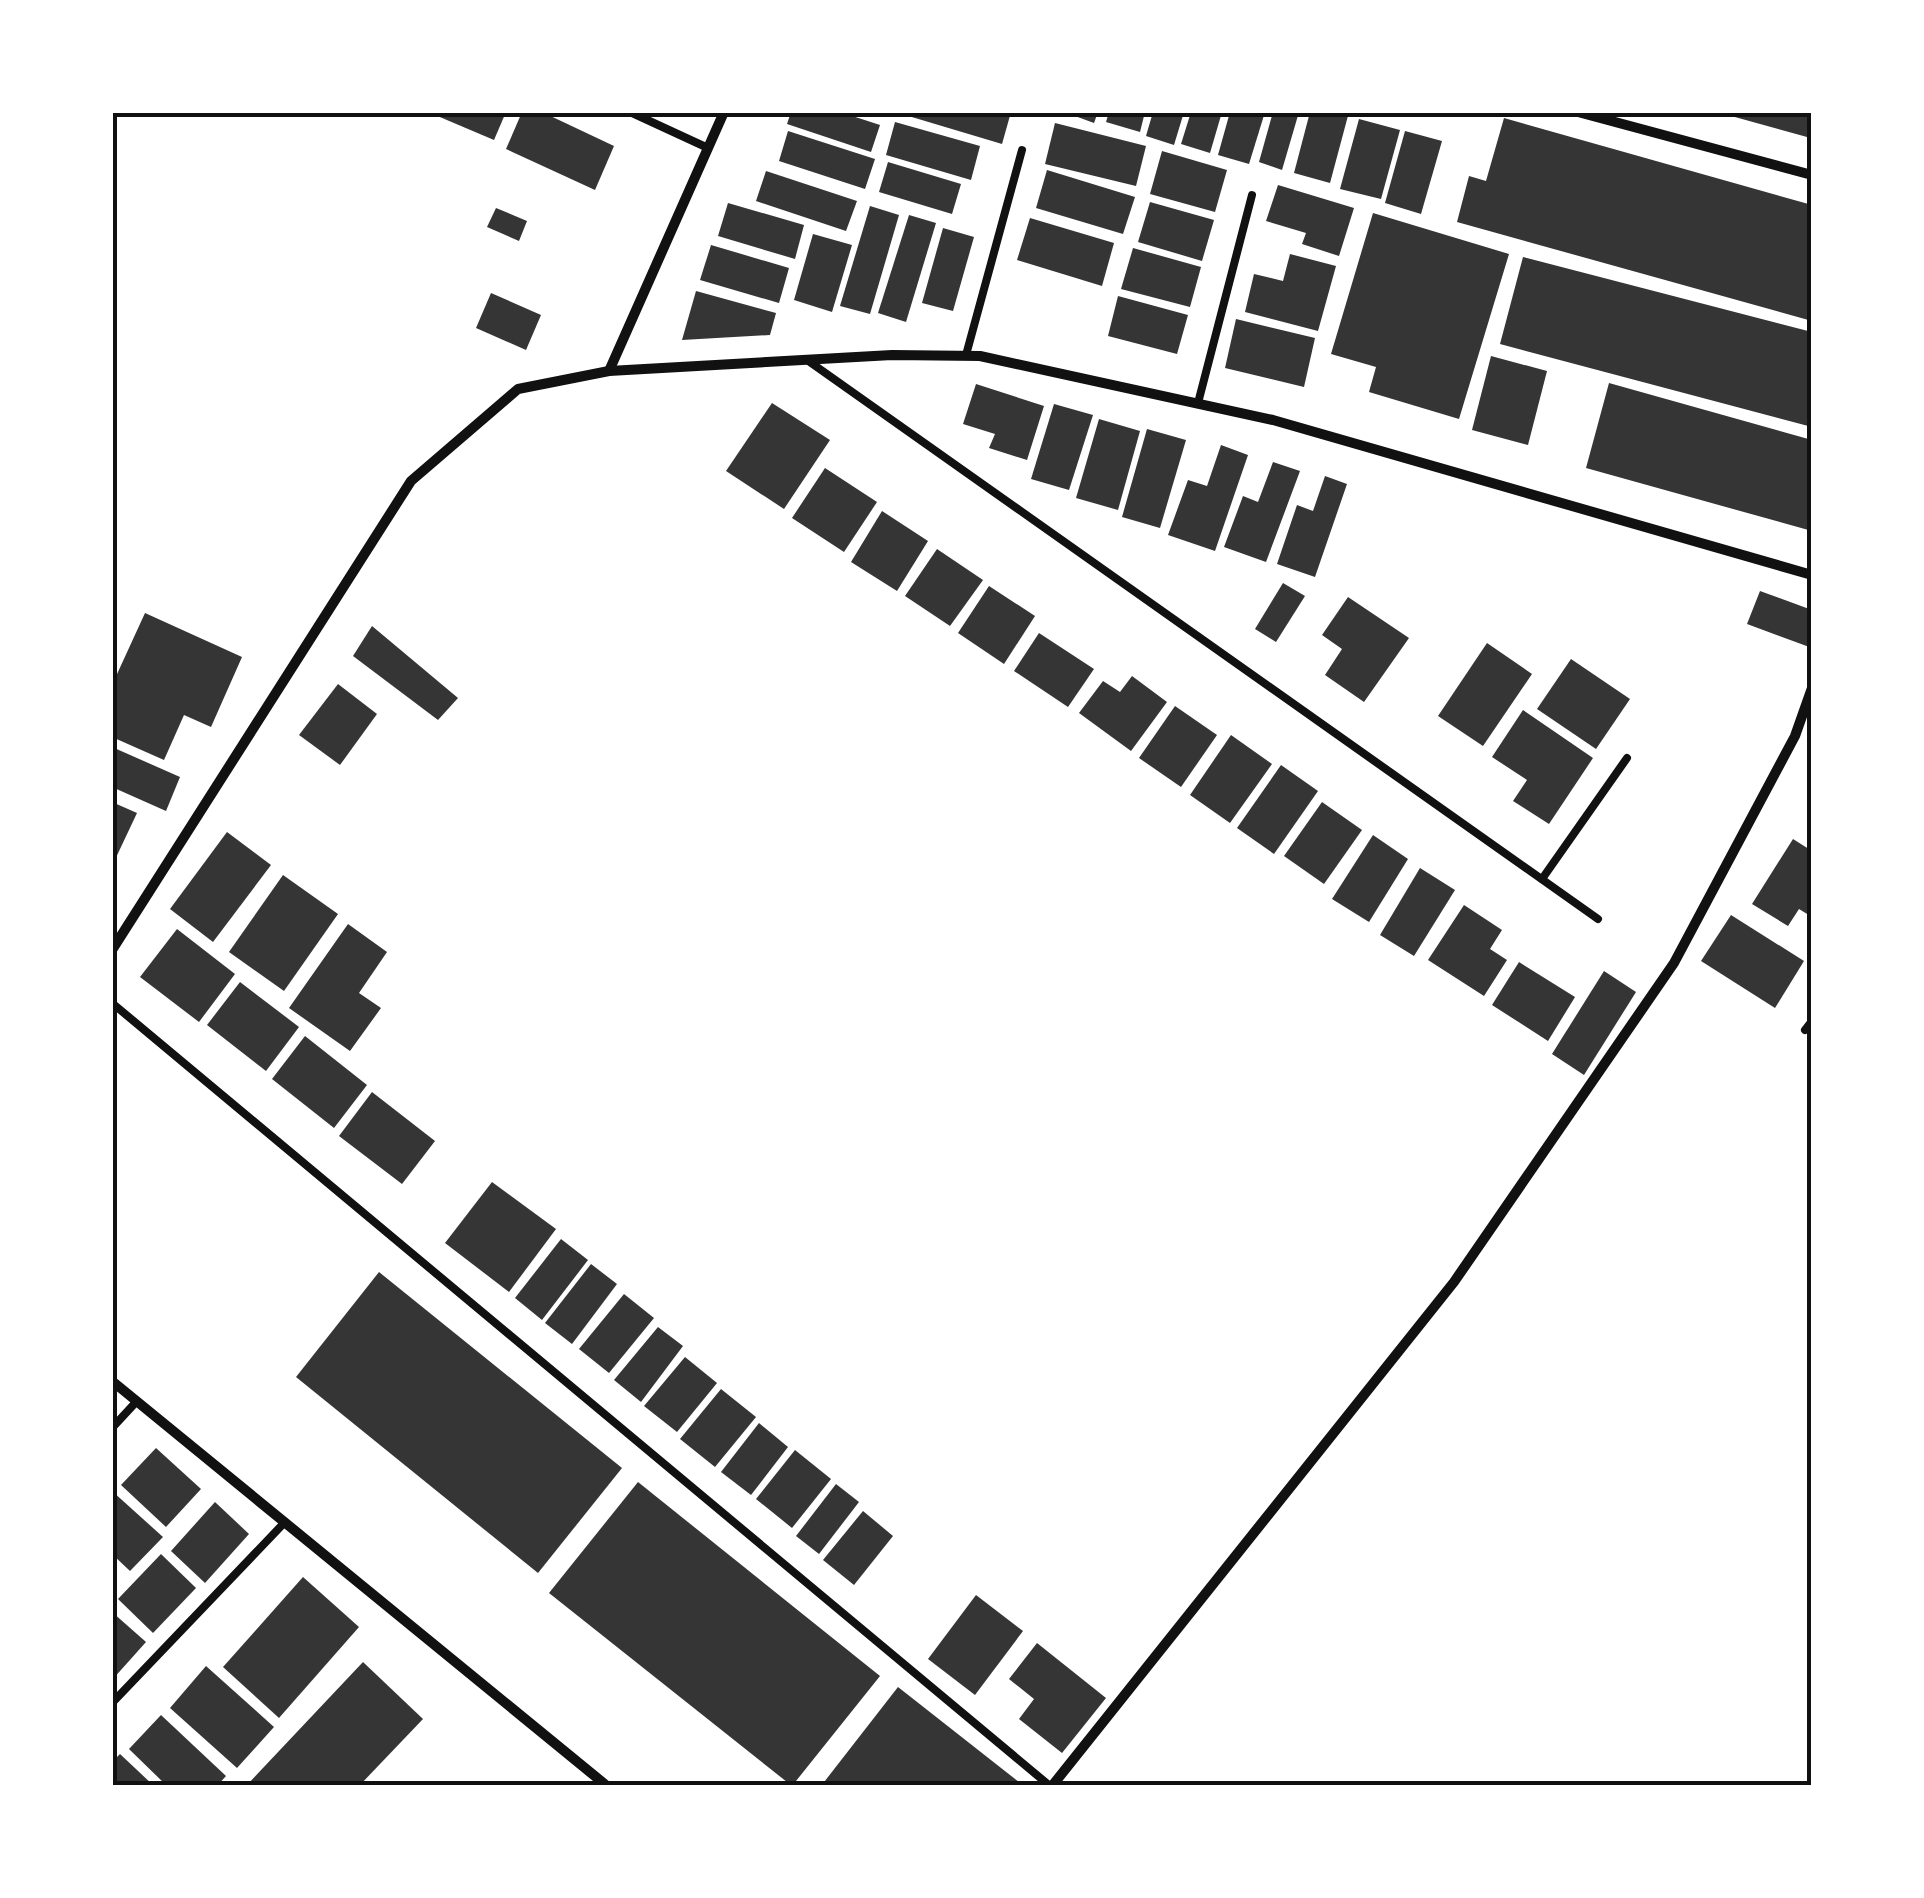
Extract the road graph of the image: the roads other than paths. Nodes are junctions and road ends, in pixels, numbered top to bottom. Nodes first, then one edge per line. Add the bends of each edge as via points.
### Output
1 (630, 112) edge
2 (724, 112) edge
3 (1578, 112) edge
4 (708, 148) junction
5 (1022, 150) dead end
6 (1812, 175) edge
7 (1252, 195) dead end
8 (966, 356) junction
9 (807, 360) junction
10 (609, 371) junction
11 (1198, 403) junction
12 (1812, 574) edge
13 (1812, 688) edge
14 (1626, 758) dead end
15 (1542, 879) junction
16 (1598, 920) dead end
17 (112, 950) edge
18 (112, 1004) edge
19 (1812, 1021) edge
20 (1805, 1030) dead end
21 (112, 1381) edge
22 (137, 1401) junction
23 (112, 1428) edge
24 (285, 1522) junction
25 (112, 1703) edge
26 (607, 1786) edge
27 (1051, 1786) edge

1 - 4 lane
2 - 4 street
3 - 6 street
4 - 10 street
5 - 8 lane
7 - 11 lane
8 - 9 street
8 - 11 street
9 - 10 street
9 - 15 lane
10 - 17 street via 518,389 411,481
11 - 12 street
13 - 27 street via 1795,736 1674,963 1454,1282
14 - 15 lane
15 - 16 lane
18 - 27 lane
19 - 20 lane
21 - 22 street
22 - 23 lane
22 - 24 street
24 - 25 lane
24 - 26 street

